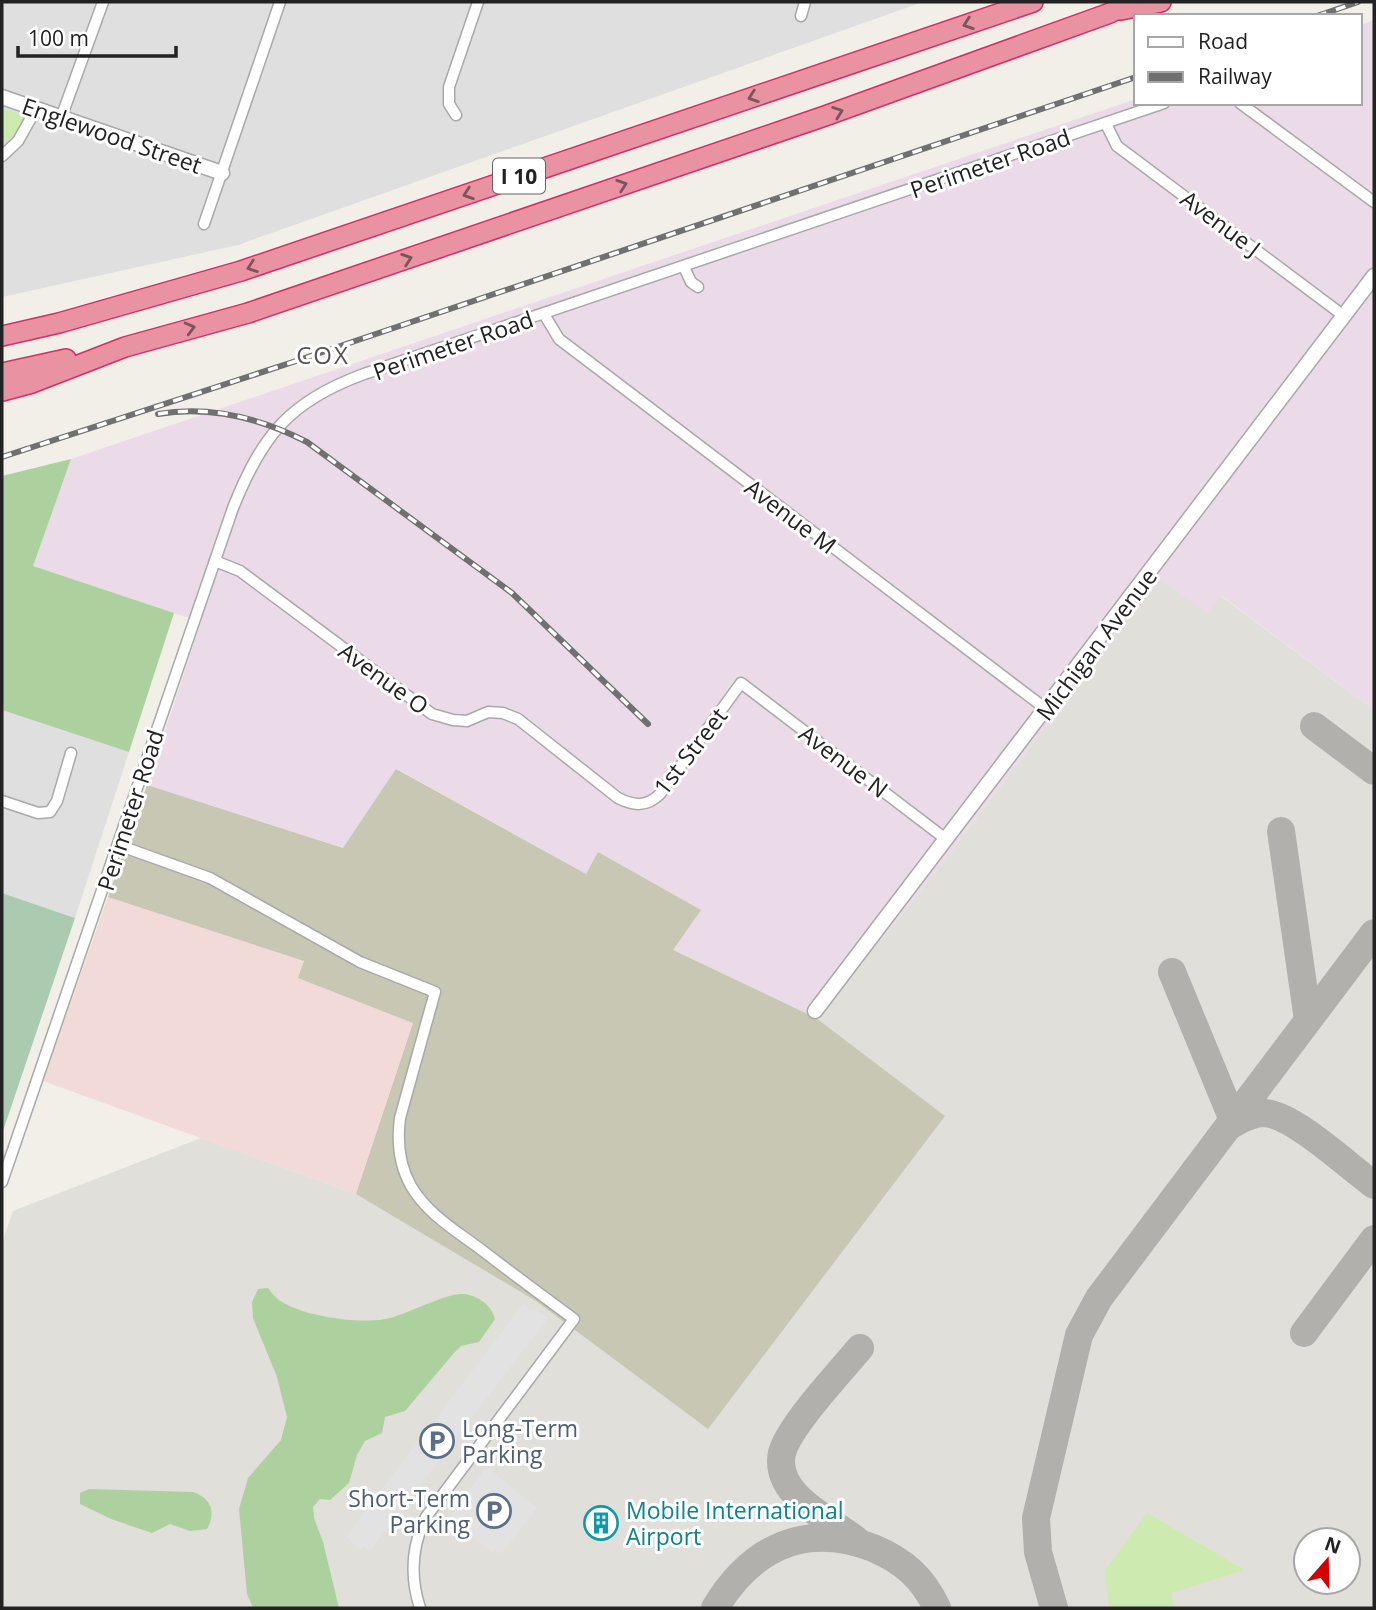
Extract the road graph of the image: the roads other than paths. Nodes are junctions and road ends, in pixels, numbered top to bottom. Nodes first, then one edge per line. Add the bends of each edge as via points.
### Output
1 (103, 2) edge
2 (280, 2) edge
3 (478, 2) edge
4 (805, 2) edge
5 (1033, 2) edge
6 (1132, 2) edge
7 (1161, 2) edge
8 (1110, 13) junction
9 (802, 16) dead end
10 (2, 97) edge
11 (1158, 105) edge
12 (1243, 105) edge
13 (36, 109) junction
14 (456, 116) dead end
15 (61, 118) junction
16 (1106, 124) junction
17 (2, 156) edge
18 (222, 173) junction
19 (1374, 202) edge
20 (204, 224) dead end
21 (684, 267) junction
22 (1374, 276) edge
23 (698, 287) dead end
24 (544, 314) junction
25 (1344, 316) junction
26 (2, 336) edge
27 (125, 346) junction
28 (2, 373) edge
29 (2, 391) edge
30 (215, 561) junction
31 (741, 683) joint
32 (1046, 709) junction
33 (71, 753) dead end
34 (2, 801) edge
35 (629, 804) joint
36 (947, 840) junction
37 (118, 845) junction
38 (815, 1011) dead end
39 (2, 1182) edge
40 (419, 1608) edge

1 - 15 street
2 - 18 street
3 - 14 street via 449,87 449,104
4 - 9 street
5 -> 26 highway, I 10 via 241,271
6 - 8 highway, I 10
7 - 8 highway
27 -> 8 highway, I 10 via 248,313 825,117
10 - 13 street, Englewood Street
11 - 16 street, Perimeter Road
12 - 19 street
13 - 15 street, Englewood Street
13 - 17 street via 18,141
15 - 18 street, Englewood Street
16 - 21 street, Perimeter Road
16 - 25 street, Avenue J via 1117,146
18 - 20 street
21 - 23 street
21 - 24 street, Perimeter Road
22 - 25 street, Michigan Avenue
24 - 30 street, Perimeter Road via 364,374 310,399 277,427 254,461
24 - 32 street, Avenue M via 559,339
25 - 32 street, Michigan Avenue
27 - 28 highway, I 10
27 - 29 highway
30 - 35 street, Avenue O via 240,570 432,715 467,721 488,712 518,719
30 - 37 street, Perimeter Road
31 - 35 street, 1st Street via 660,794 647,803
31 - 36 street, Avenue N
32 - 36 street, Michigan Avenue
33 - 34 street via 50,812 38,813
36 - 38 street, Michigan Avenue
37 - 39 street, Perimeter Road
37 - 40 street via 210,878 360,962 435,992 400,1118 400,1153 411,1186 452,1228 574,1319 426,1517 414,1556

